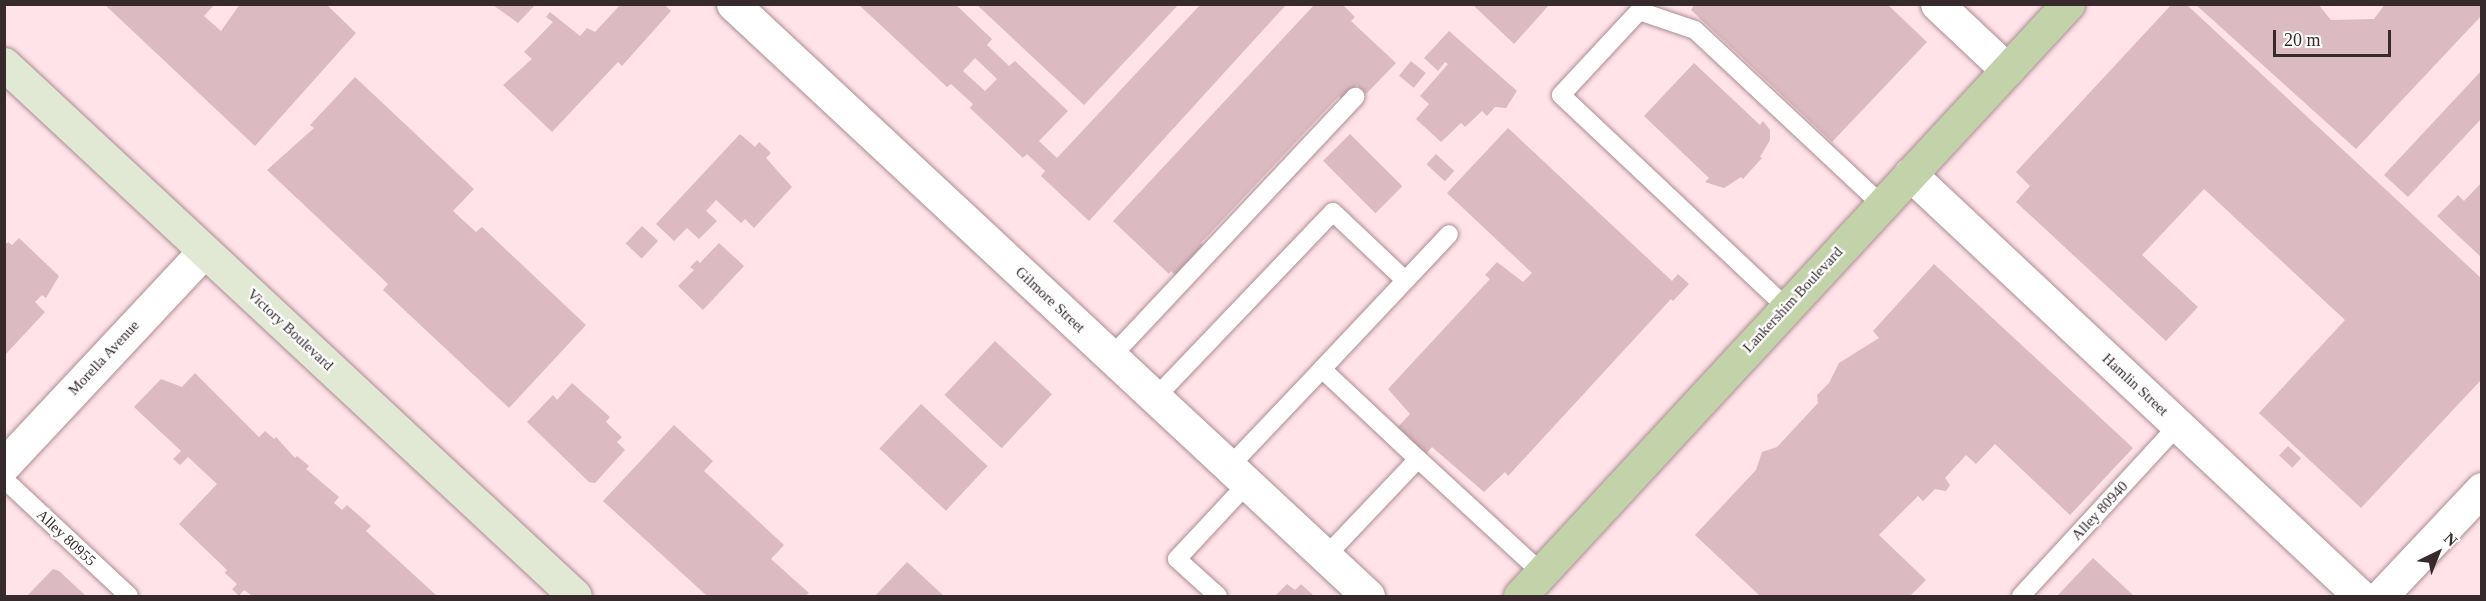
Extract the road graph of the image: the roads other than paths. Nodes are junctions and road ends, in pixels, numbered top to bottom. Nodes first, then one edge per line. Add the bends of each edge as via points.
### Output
1 (733, 4) edge
2 (1937, 4) edge
3 (2068, 4) edge
4 (1639, 8) edge
5 (4, 64) edge
6 (2007, 70) junction
7 (1355, 97) dead end
8 (1910, 174) junction
9 (1882, 205) junction
10 (1449, 234) dead end
11 (204, 250) junction
12 (1405, 280) junction
13 (1786, 307) junction
14 (1111, 357) junction
15 (1322, 369) junction
16 (1155, 398) junction
17 (2178, 425) junction
18 (1418, 459) junction
19 (4, 465) edge
20 (1238, 475) junction
21 (4, 479) edge
22 (2481, 489) edge
23 (1325, 557) junction
24 (1531, 585) edge
25 (129, 597) edge
26 (575, 597) edge
27 (1218, 597) edge
28 (1368, 597) edge
29 (2021, 597) edge
30 (2360, 597) edge
31 (2381, 597) edge

1 - 14 street, Gilmore Street
2 - 6 street
3 - 6 main road, Lankershim Boulevard
4 - 9 lane via 1695,30
4 - 13 lane via 1561,95
5 - 11 main road, Victory Boulevard
6 - 8 main road, Lankershim Boulevard
7 - 14 lane
8 - 9 main road, Lankershim Boulevard
8 - 17 street, Hamlin Street
9 - 13 main road, Lankershim Boulevard
10 - 12 lane
11 - 19 street, Morella Avenue
11 - 26 main road, Victory Boulevard
12 - 15 lane
12 - 16 lane via 1333,212
13 - 24 main road, Lankershim Boulevard
14 - 16 street, Gilmore Street
15 - 18 lane
15 - 20 lane
16 - 20 street, Gilmore Street
17 - 29 lane, Alley 80940
17 - 30 street, Hamlin Street
18 - 23 lane
18 - 24 lane
20 - 23 street, Gilmore Street
20 - 27 lane via 1177,559
21 - 25 lane, Alley 80955
22 - 31 street
23 - 28 street, Gilmore Street

